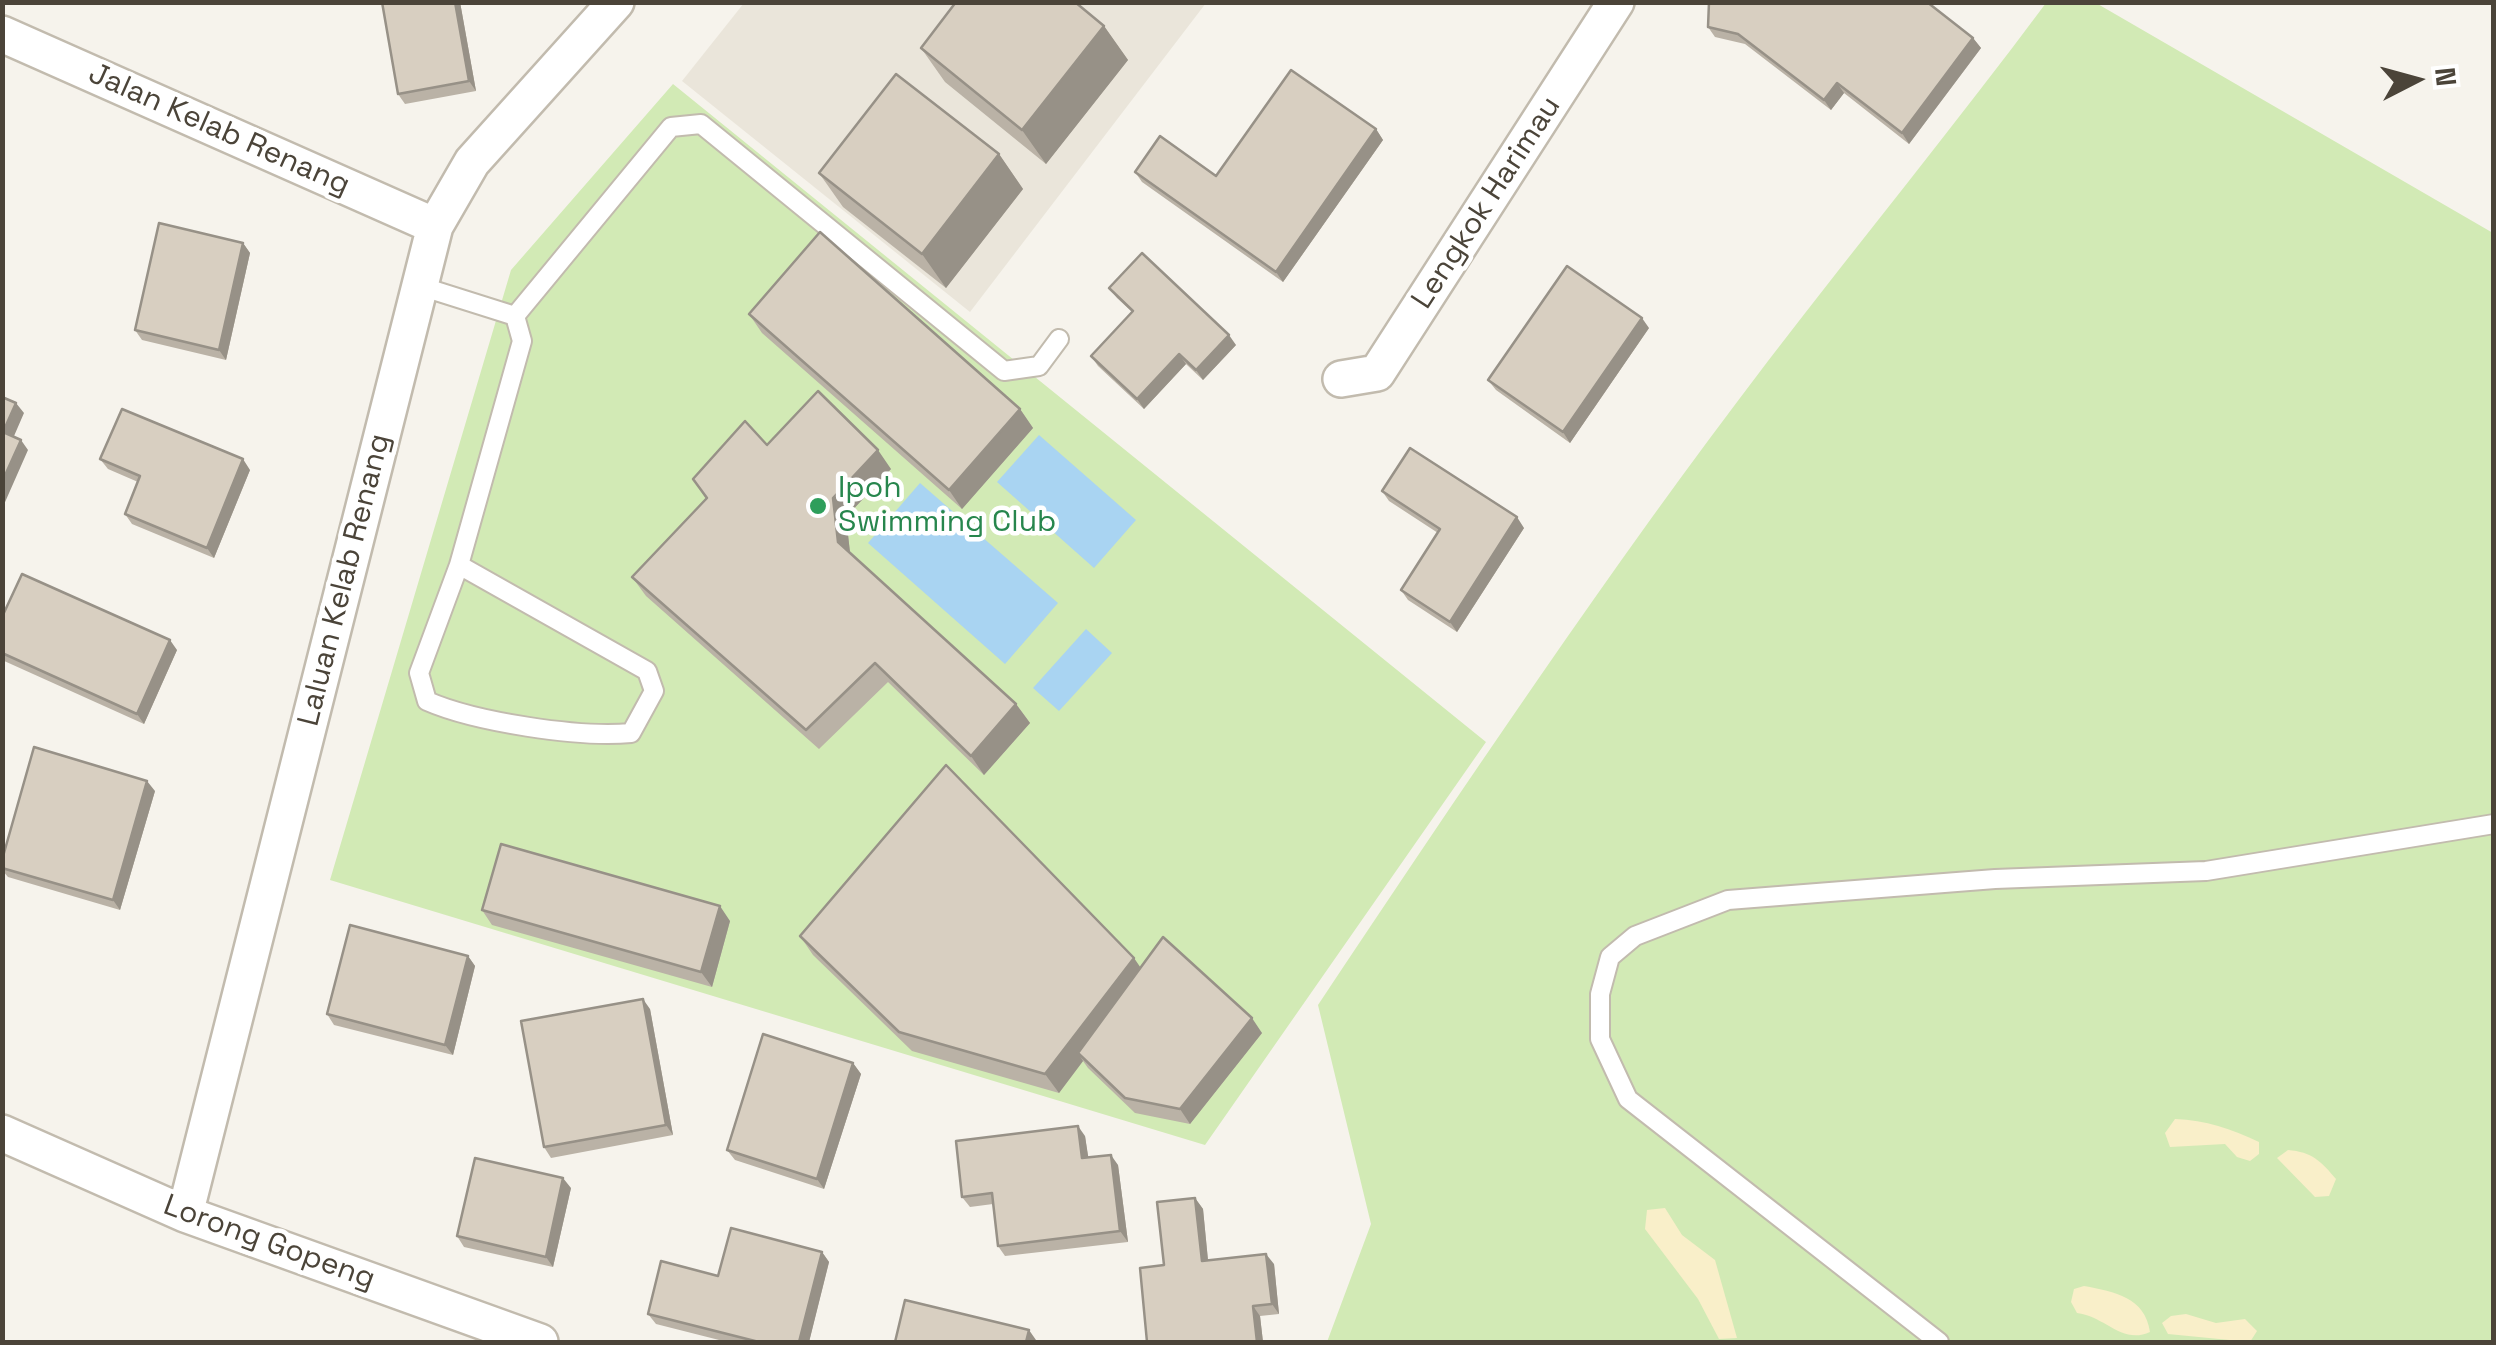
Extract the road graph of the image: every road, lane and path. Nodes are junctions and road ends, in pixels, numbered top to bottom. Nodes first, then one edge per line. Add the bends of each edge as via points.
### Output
1 (616, 2) edge
2 (1616, 2) edge
3 (2, 34) edge
4 (435, 226) junction
5 (420, 286) junction
6 (515, 316) junction
7 (1059, 338) dead end
8 (1341, 379) dead end
9 (459, 565) junction
10 (2494, 824) edge
11 (2, 1133) edge
12 (184, 1214) junction
13 (540, 1342) edge
14 (1939, 1342) edge

1 - 4 street, Laluan Kelab Renang via 472,162
2 - 8 street, Lengkok Harimau via 1377,372
3 - 4 street, Jalan Kelab Renang
4 - 5 street, Laluan Kelab Renang
5 - 6 lane
5 - 12 street, Laluan Kelab Renang
6 - 7 lane via 671,127 700,124 1004,372 1039,366
6 - 9 lane via 522,341
9 - 9 lane via 419,673 426,701 451,712 604,736 631,733 654,690 647,671
10 - 14 lane via 2206,871 1728,900 1636,936 1610,956 1600,994 1600,1039 1628,1098
11 - 12 street, Lorong Gopeng
12 - 13 street, Lorong Gopeng

